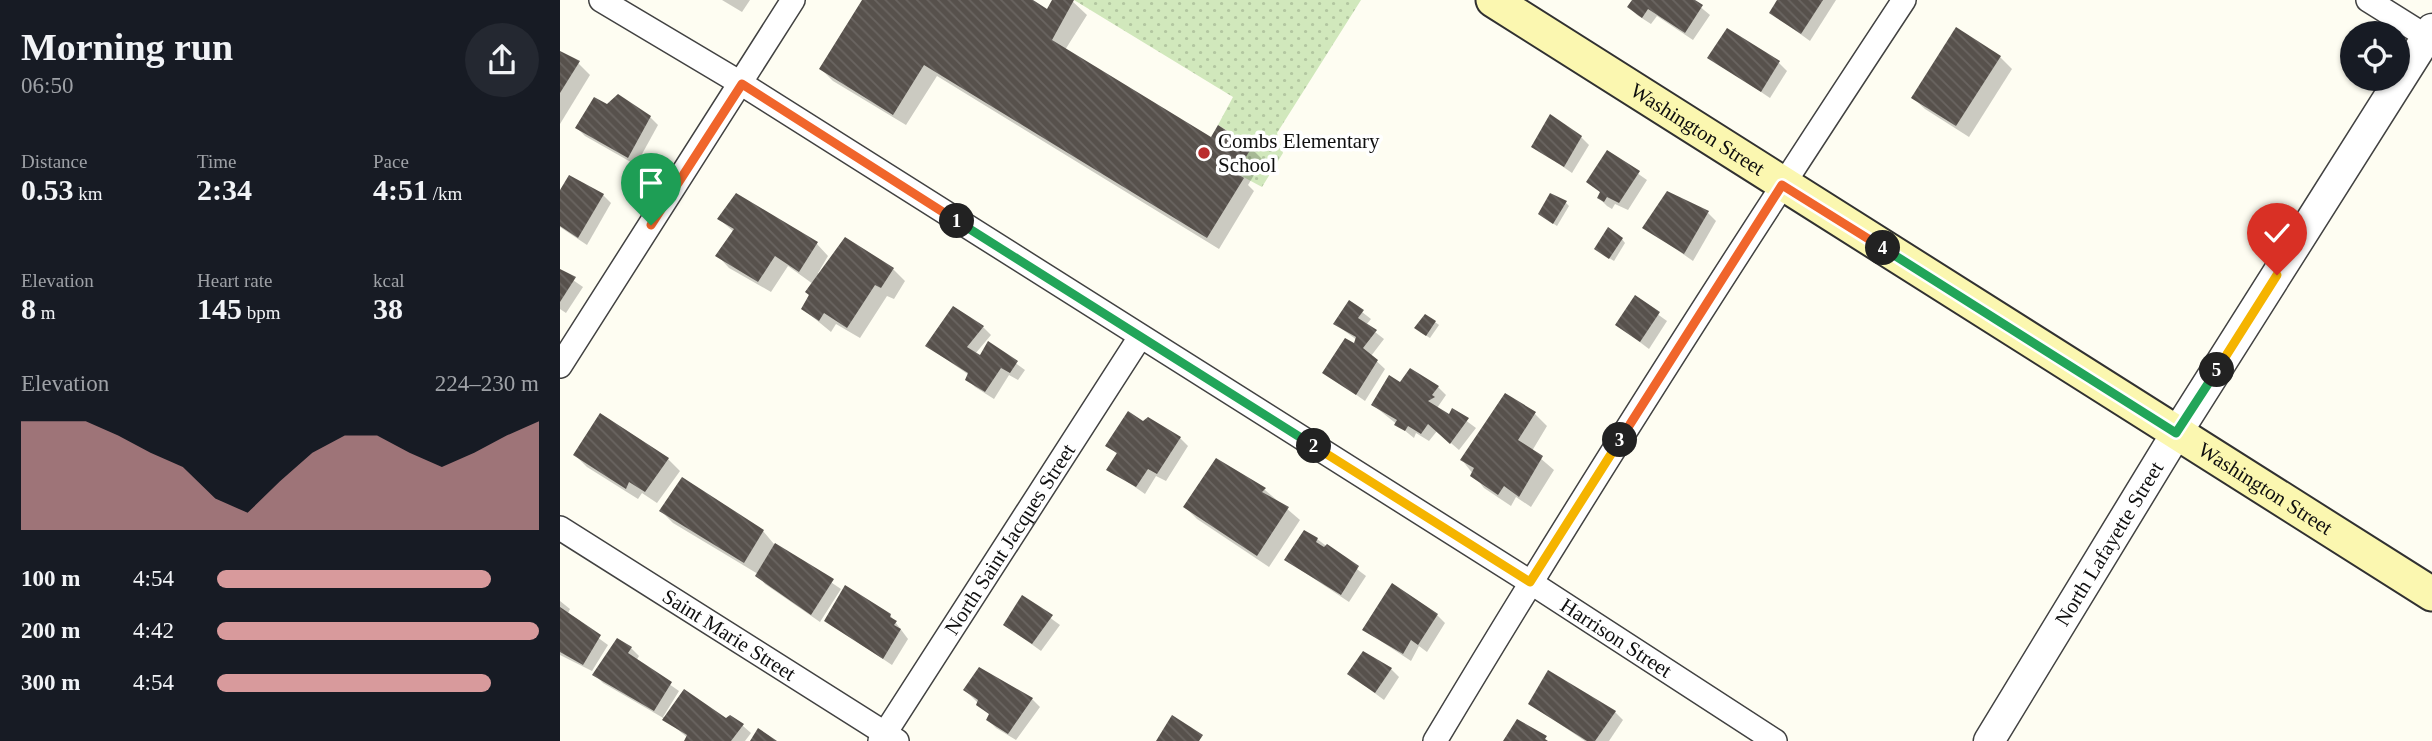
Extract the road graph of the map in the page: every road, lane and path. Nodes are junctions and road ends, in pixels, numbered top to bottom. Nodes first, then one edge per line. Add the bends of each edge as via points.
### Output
1 (601, 0) edge
2 (793, 0) edge
3 (1493, 0) edge
4 (1904, 0) edge
5 (2368, 0) edge
6 (2430, 35) edge
7 (742, 84) junction
8 (1782, 185) junction
9 (1140, 337) junction
10 (560, 366) edge
11 (2176, 433) junction
12 (560, 528) edge
13 (1530, 582) junction
14 (2432, 594) edge
15 (887, 738) edge
16 (1435, 741) edge
17 (1774, 741) edge
18 (1989, 741) edge

1 - 7 street, Harrison Street
2 - 7 street
3 - 8 main road, Washington Street
4 - 8 street
5 - 6 street
6 - 11 street, North Lafayette Street
7 - 9 street, Harrison Street
7 - 10 street
8 - 11 main road, Washington Street
8 - 13 street
9 - 13 street, Harrison Street
9 - 15 street, North Saint Jacques Street
11 - 14 main road, Washington Street
11 - 18 street, North Lafayette Street
12 - 15 street, Saint Marie Street
13 - 16 street
13 - 17 street, Harrison Street

